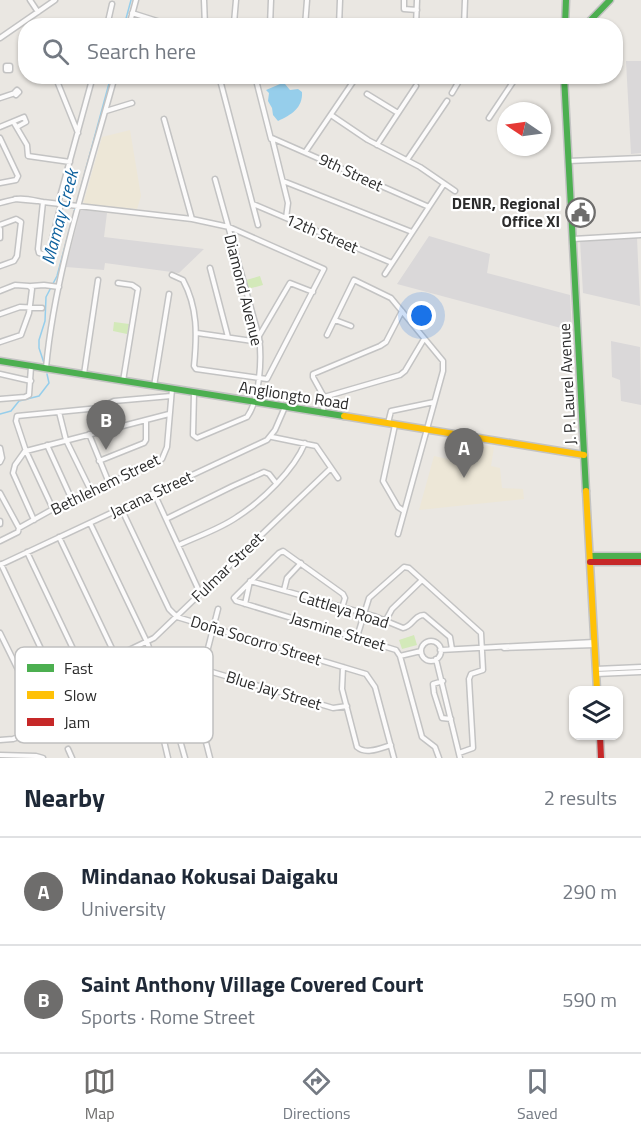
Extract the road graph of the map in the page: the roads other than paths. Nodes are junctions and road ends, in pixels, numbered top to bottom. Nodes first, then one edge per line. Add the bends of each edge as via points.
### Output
1 (30, 0) edge
2 (55, 0) edge
3 (136, 0) edge
4 (204, 0) edge
5 (236, 0) edge
6 (271, 0) edge
7 (307, 0) edge
8 (340, 0) edge
9 (404, 0) edge
10 (417, 0) edge
11 (465, 0) edge
12 (566, 0) edge
13 (610, 0) edge
14 (112, 4) dead end
15 (417, 10) junction
16 (38, 12) junction
17 (132, 13) junction
18 (29, 18) edge
19 (109, 18) edge
20 (131, 18) edge
21 (148, 18) edge
22 (205, 18) edge
23 (234, 18) edge
24 (270, 18) edge
25 (306, 18) edge
26 (339, 18) edge
27 (416, 18) edge
28 (464, 18) edge
29 (565, 18) edge
30 (593, 18) edge
31 (18, 26) edge
32 (0, 38) edge
33 (6, 69) dead end
34 (0, 72) edge
35 (58, 84) edge
36 (91, 84) edge
37 (113, 84) edge
38 (221, 84) edge
39 (257, 84) edge
40 (352, 84) edge
41 (457, 84) edge
42 (512, 84) edge
43 (564, 84) edge
44 (416, 86) dead end
45 (15, 93) dead end
46 (452, 93) dead end
47 (368, 94) dead end
48 (0, 98) edge
49 (447, 102) dead end
50 (132, 103) dead end
51 (106, 111) junction
52 (398, 113) junction
53 (331, 115) junction
54 (489, 118) dead end
55 (164, 119) dead end
56 (2, 127) edge
57 (78, 134) junction
58 (0, 138) edge
59 (272, 138) junction
60 (377, 145) junction
61 (306, 151) junction
62 (641, 158) edge
63 (407, 160) junction
64 (567, 161) junction
65 (70, 162) junction
66 (215, 179) dead end
67 (282, 181) junction
68 (0, 183) edge
69 (444, 184) junction
70 (455, 191) dead end
71 (40, 202) junction
72 (0, 203) edge
73 (59, 204) junction
74 (253, 204) junction
75 (76, 206) junction
76 (429, 207) junction
77 (286, 218) junction
78 (192, 219) junction
79 (0, 225) edge
80 (258, 225) dead end
81 (229, 227) junction
82 (0, 229) edge
83 (412, 232) junction
84 (641, 235) edge
85 (0, 238) edge
86 (573, 239) junction
87 (392, 263) junction
88 (0, 266) edge
89 (210, 268) dead end
90 (385, 274) dead end
91 (172, 275) dead end
92 (98, 280) dead end
93 (118, 283) dead end
94 (29, 286) junction
95 (59, 287) junction
96 (0, 291) edge
97 (313, 292) junction
98 (169, 294) dead end
99 (30, 308) junction
100 (42, 308) dead end
101 (402, 311) junction
102 (0, 314) edge
103 (335, 320) junction
104 (351, 326) dead end
105 (197, 333) junction
106 (327, 335) dead end
107 (228, 337) junction
108 (424, 339) junction
109 (259, 340) junction
110 (0, 342) edge
111 (0, 362) edge
112 (31, 367) junction
113 (46, 369) junction
114 (0, 374) edge
115 (84, 375) junction
116 (258, 378) junction
117 (31, 381) junction
118 (123, 381) junction
119 (154, 386) junction
120 (171, 392) junction
121 (194, 393) junction
122 (324, 397) junction
123 (0, 399) edge
124 (254, 402) junction
125 (434, 402) junction
126 (285, 407) junction
127 (59, 412) junction
128 (323, 412) junction
129 (169, 414) junction
130 (146, 420) junction
131 (388, 423) junction
132 (396, 425) junction
133 (427, 430) junction
134 (89, 434) junction
135 (272, 437) junction
136 (66, 440) junction
137 (305, 443) junction
138 (47, 445) junction
139 (26, 451) junction
140 (1, 452) edge
141 (584, 455) junction
142 (99, 461) junction
143 (0, 462) edge
144 (331, 468) junction
145 (338, 478) dead end
146 (109, 483) junction
147 (276, 483) junction
148 (91, 491) junction
149 (0, 493) edge
150 (154, 493) junction
151 (72, 500) junction
152 (121, 508) junction
153 (53, 509) junction
154 (404, 511) junction
155 (166, 519) junction
156 (34, 520) junction
157 (90, 523) junction
158 (19, 528) junction
159 (398, 534) dead end
160 (59, 537) junction
161 (0, 541) edge
162 (179, 545) junction
163 (27, 552) junction
164 (641, 556) edge
165 (590, 559) junction
166 (641, 562) edge
167 (301, 563) junction
168 (0, 564) edge
169 (422, 580) junction
170 (250, 581) junction
171 (284, 590) junction
172 (200, 593) junction
173 (245, 604) junction
174 (342, 608) junction
175 (218, 609) dead end
176 (364, 613) junction
177 (177, 616) junction
178 (386, 620) junction
179 (213, 628) junction
180 (0, 633) edge
181 (357, 637) junction
182 (147, 642) junction
183 (595, 643) junction
184 (40, 647) edge
185 (72, 647) edge
186 (111, 647) edge
187 (137, 647) edge
188 (149, 647) edge
189 (208, 647) edge
190 (483, 648) junction
191 (452, 649) junction
192 (440, 650) junction
193 (421, 651) junction
194 (400, 656) junction
195 (436, 659) junction
196 (15, 663) edge
197 (343, 667) junction
198 (641, 667) edge
199 (631, 670) junction
200 (596, 671) junction
201 (213, 672) edge
202 (641, 672) edge
203 (443, 681) junction
204 (597, 686) edge
205 (346, 706) junction
206 (451, 719) junction
207 (15, 738) edge
208 (0, 740) edge
209 (600, 740) edge
210 (165, 743) edge
211 (181, 743) edge
212 (206, 743) edge
213 (391, 746) junction
214 (68, 749) dead end
215 (0, 755) edge
216 (460, 755) edge
217 (17, 757) edge
218 (43, 758) edge
219 (72, 758) edge
220 (168, 758) edge
221 (185, 758) edge
222 (210, 758) edge
223 (394, 758) edge
224 (439, 758) edge
225 (602, 758) edge

1 - 16 street
2 - 16 street
3 - 17 street
4 - 22 street
5 - 23 street
6 - 24 street
7 - 25 street
8 - 26 street
9 - 15 street via 404,9
10 - 15 street
11 - 28 street
12 - 29 main road
13 - 30 main road
14 - 19 street
15 - 27 street
16 - 18 street
17 - 20 street
17 - 21 street
31 - 32 street
33 - 34 street
35 - 57 street
36 - 57 street
37 - 51 street
38 - 74 street
39 - 59 street
40 - 53 street
41 - 46 street
42 - 54 street
43 - 64 main road, J. P. Laurel Avenue
44 - 52 street
45 - 48 street
47 - 52 street
49 - 63 street
50 - 51 street
51 - 75 street
52 - 60 street
53 - 60 street
53 - 61 street
55 - 78 street
56 - 65 street via 16,125 27,145 28,156
57 - 65 street
58 - 68 street via 18,176
59 - 61 street, 9th Street
59 - 67 street
60 - 63 street
61 - 76 street, 9th Street
62 - 64 street
63 - 69 street
64 - 86 main road, J. P. Laurel Avenue
65 - 73 street
66 - 81 street, Diamond Avenue
67 - 77 street via 289,206
67 - 83 street
69 - 70 street
69 - 76 street
71 - 72 street via 15,199
71 - 73 street
71 - 73 street via 38,249 46,255
73 - 75 street
74 - 77 street, 12th Street
74 - 80 street
75 - 78 street
75 - 95 street
76 - 83 street
77 - 87 street, 12th Street
78 - 81 street
79 - 88 street via 12,220 20,220 21,225 15,259
81 - 97 street via 322,267 324,271
81 - 109 street, Diamond Avenue
82 - 85 street
83 - 87 street
84 - 86 street
86 - 141 main road, J. P. Laurel Avenue
87 - 90 street
89 - 107 street
91 - 105 street via 186,286 196,314
92 - 115 street
93 - 118 street via 137,288
94 - 95 street
94 - 96 street via 15,285
94 - 99 street
95 - 113 street
97 - 109 street via 290,283
97 - 116 street via 268,377
98 - 119 street
99 - 100 street
99 - 102 street
99 - 110 street via 21,335
101 - 103 street via 388,296 354,280
101 - 108 street
101 - 122 street via 386,342 315,372 312,377
103 - 104 street
103 - 106 street
105 - 107 street
105 - 116 street via 196,369
107 - 109 street
108 - 122 street via 400,375
108 - 125 street via 444,364
109 - 116 street, Diamond Avenue
111 - 112 main road, Angliongto Road
112 - 113 main road, Angliongto Road
112 - 117 street
113 - 115 main road, Angliongto Road
114 - 117 street
115 - 118 main road, Angliongto Road
116 - 124 street, Diamond Avenue
117 - 123 street via 30,395
118 - 119 main road, Angliongto Road
119 - 120 main road, Angliongto Road
120 - 121 main road, Angliongto Road
120 - 127 street via 114,401 99,408
120 - 129 street, Bethlehem Street
121 - 124 main road, Angliongto Road
121 - 124 street via 193,435 197,438 244,419
122 - 128 street
124 - 126 main road, Angliongto Road
125 - 131 street via 391,411
125 - 133 street
126 - 128 main road, Angliongto Road
126 - 135 street
127 - 136 street
127 - 139 street via 17,416 15,421
128 - 131 main road, Angliongto Road
129 - 130 street
129 - 146 street, Bethlehem Street via 167,447 162,459
130 - 134 street
130 - 142 street via 144,443
131 - 132 main road, Angliongto Road
132 - 133 main road, Angliongto Road
132 - 154 street via 383,481
133 - 141 main road, Angliongto Road
133 - 154 street
134 - 136 street
134 - 142 street
135 - 137 street
135 - 150 street, Jacana Street
136 - 138 street
136 - 148 street
137 - 144 street via 318,447
137 - 147 street via 299,459
138 - 139 street
138 - 151 street
139 - 153 street
139 - 156 street via 13,473
140 - 143 street
141 - 165 main road, J. P. Laurel Avenue
142 - 146 street
144 - 145 street
144 - 172 street, Fulmar Street
146 - 148 street, Bethlehem Street
147 - 155 street via 264,472
147 - 162 street via 236,518
148 - 151 street, Bethlehem Street
149 - 158 street
150 - 152 street, Jacana Street
150 - 155 street
151 - 153 street, Bethlehem Street
152 - 157 street, Jacana Street
152 - 177 street, Doña Socorro Street via 169,609
153 - 156 street, Bethlehem Street
154 - 159 street
155 - 162 street
156 - 158 street, Bethlehem Street
157 - 160 street, Jacana Street
157 - 182 street
158 - 161 street, Bethlehem Street
160 - 163 street, Jacana Street
160 - 186 street
162 - 172 street
163 - 168 street, Jacana Street
163 - 185 street
164 - 165 main road
165 - 166 main road
165 - 183 main road, J. P. Laurel Avenue
167 - 170 street via 281,552
167 - 171 street via 287,578
167 - 174 street via 343,594
168 - 184 street
169 - 176 street via 405,567 399,569 371,596
169 - 178 street
169 - 190 street via 482,633
170 - 171 street, Cattleya Road
170 - 173 street
170 - 173 street, Jasmine Street via 234,599
171 - 174 street, Cattleya Road
172 - 177 street, Fulmar Street
173 - 181 street, Jasmine Street
174 - 176 street, Cattleya Road
175 - 179 street
176 - 178 street, Cattleya Road
176 - 181 street
177 - 179 street, Doña Socorro Street
177 - 182 street, Fulmar Street
178 - 191 street, Cattleya Road via 405,628 425,615 450,637
179 - 189 street
179 - 197 street, Doña Socorro Street
180 - 196 street
181 - 194 street, Jasmine Street via 394,648
182 - 187 street, Fulmar Street
182 - 188 street
183 - 190 street
183 - 200 main road, J. P. Laurel Avenue
190 - 191 street
190 - 216 street via 483,670 471,674 469,679 473,748
191 - 192 street
192 - 193 street via 437,643 430,641
192 - 195 street
193 - 194 street
193 - 195 street via 425,659
194 - 224 street, Jasmine Street via 422,738 435,747
195 - 203 street
197 - 205 street
197 - 213 street, Doña Socorro Street via 372,680
198 - 199 street
199 - 200 street
199 - 202 street
200 - 204 main road, J. P. Laurel Avenue
201 - 205 street, Blue Jay Street via 333,708
203 - 206 street
203 - 206 street via 434,684 434,693 442,718
205 - 213 street via 359,750
206 - 216 street
207 - 208 street
209 - 225 main road
210 - 220 street
211 - 221 street
212 - 222 street
213 - 223 street, Doña Socorro Street
214 - 219 street
215 - 217 street
217 - 218 street

